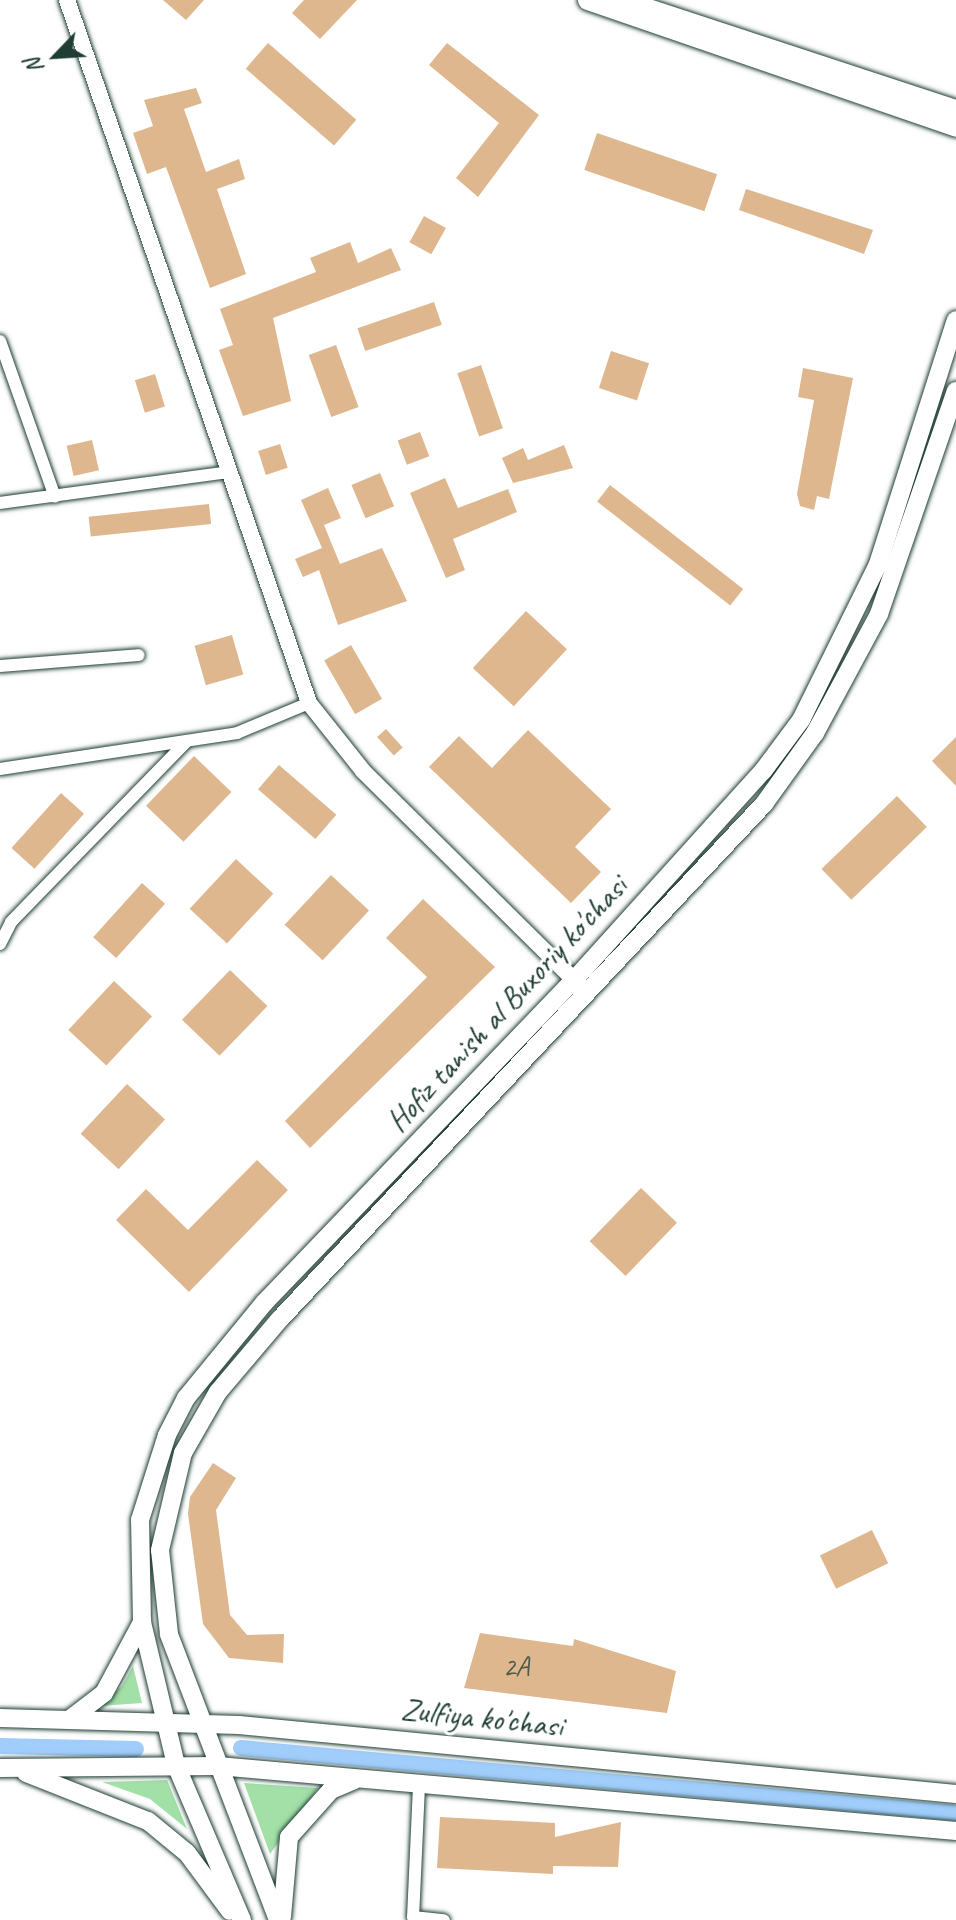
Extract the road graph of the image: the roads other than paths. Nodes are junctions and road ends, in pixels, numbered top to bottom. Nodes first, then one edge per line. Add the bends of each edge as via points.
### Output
1 (67, 0) edge
2 (588, 0) edge
3 (621, 0) edge
4 (956, 110) edge
5 (956, 127) edge
6 (956, 320) edge
7 (0, 341) edge
8 (956, 391) edge
9 (228, 472) junction
10 (55, 497) junction
11 (0, 503) edge
12 (139, 655) dead end
13 (0, 666) edge
14 (309, 703) junction
15 (187, 741) junction
16 (0, 769) edge
17 (0, 944) edge
18 (574, 980) junction
19 (590, 997) junction
20 (142, 1622) junction
21 (0, 1718) edge
22 (69, 1720) junction
23 (162, 1720) junction
24 (199, 1722) junction
25 (176, 1765) junction
26 (218, 1766) junction
27 (6, 1768) edge
28 (357, 1778) junction
29 (419, 1786) junction
30 (956, 1794) edge
31 (956, 1831) edge
32 (239, 1920) edge
33 (280, 1920) edge
34 (444, 1920) edge

1 - 9 street
2 - 5 main road
3 - 4 main road
6 - 18 main road, Hofiz tanish al Buxoriy ko'chasi via 881,557 834,664 763,771
7 - 10 street
8 - 19 main road, Hofiz tanish al Buxoriy ko'chasi via 879,614 815,733 764,804
9 - 10 street
9 - 14 street
10 - 11 street
12 - 13 street
14 - 15 street via 258,728
14 - 18 street via 363,771
15 - 16 street
15 - 17 street via 11,922
18 - 19 street
18 - 20 main road, Hofiz tanish al Buxoriy ko'chasi via 264,1303 186,1398 150,1475 140,1520
19 - 24 main road, Hofiz tanish al Buxoriy ko'chasi via 280,1319 195,1428 167,1497 160,1550 169,1634
20 - 22 main road via 104,1693
20 - 23 main road, Hofiz tanish al Buxoriy ko'chasi
21 - 22 main road, Zulfiya ko'chasi
22 - 23 main road, Zulfiya ko'chasi
23 - 24 main road, Zulfiya ko'chasi
23 - 25 main road, Hofiz tanish al Buxoriy ko'chasi
24 - 26 main road, Hofiz tanish al Buxoriy ko'chasi
24 - 30 main road, Zulfiya ko'chasi
25 - 26 main road
25 - 27 main road
25 - 32 main road, Hofiz tanish al Buxoriy ko'chasi
26 - 28 main road
26 - 33 main road, Hofiz tanish al Buxoriy ko'chasi
27 - 32 main road via 148,1821 187,1853
28 - 29 main road
28 - 33 main road via 331,1790 289,1837
29 - 31 main road
29 - 34 street via 413,1917

